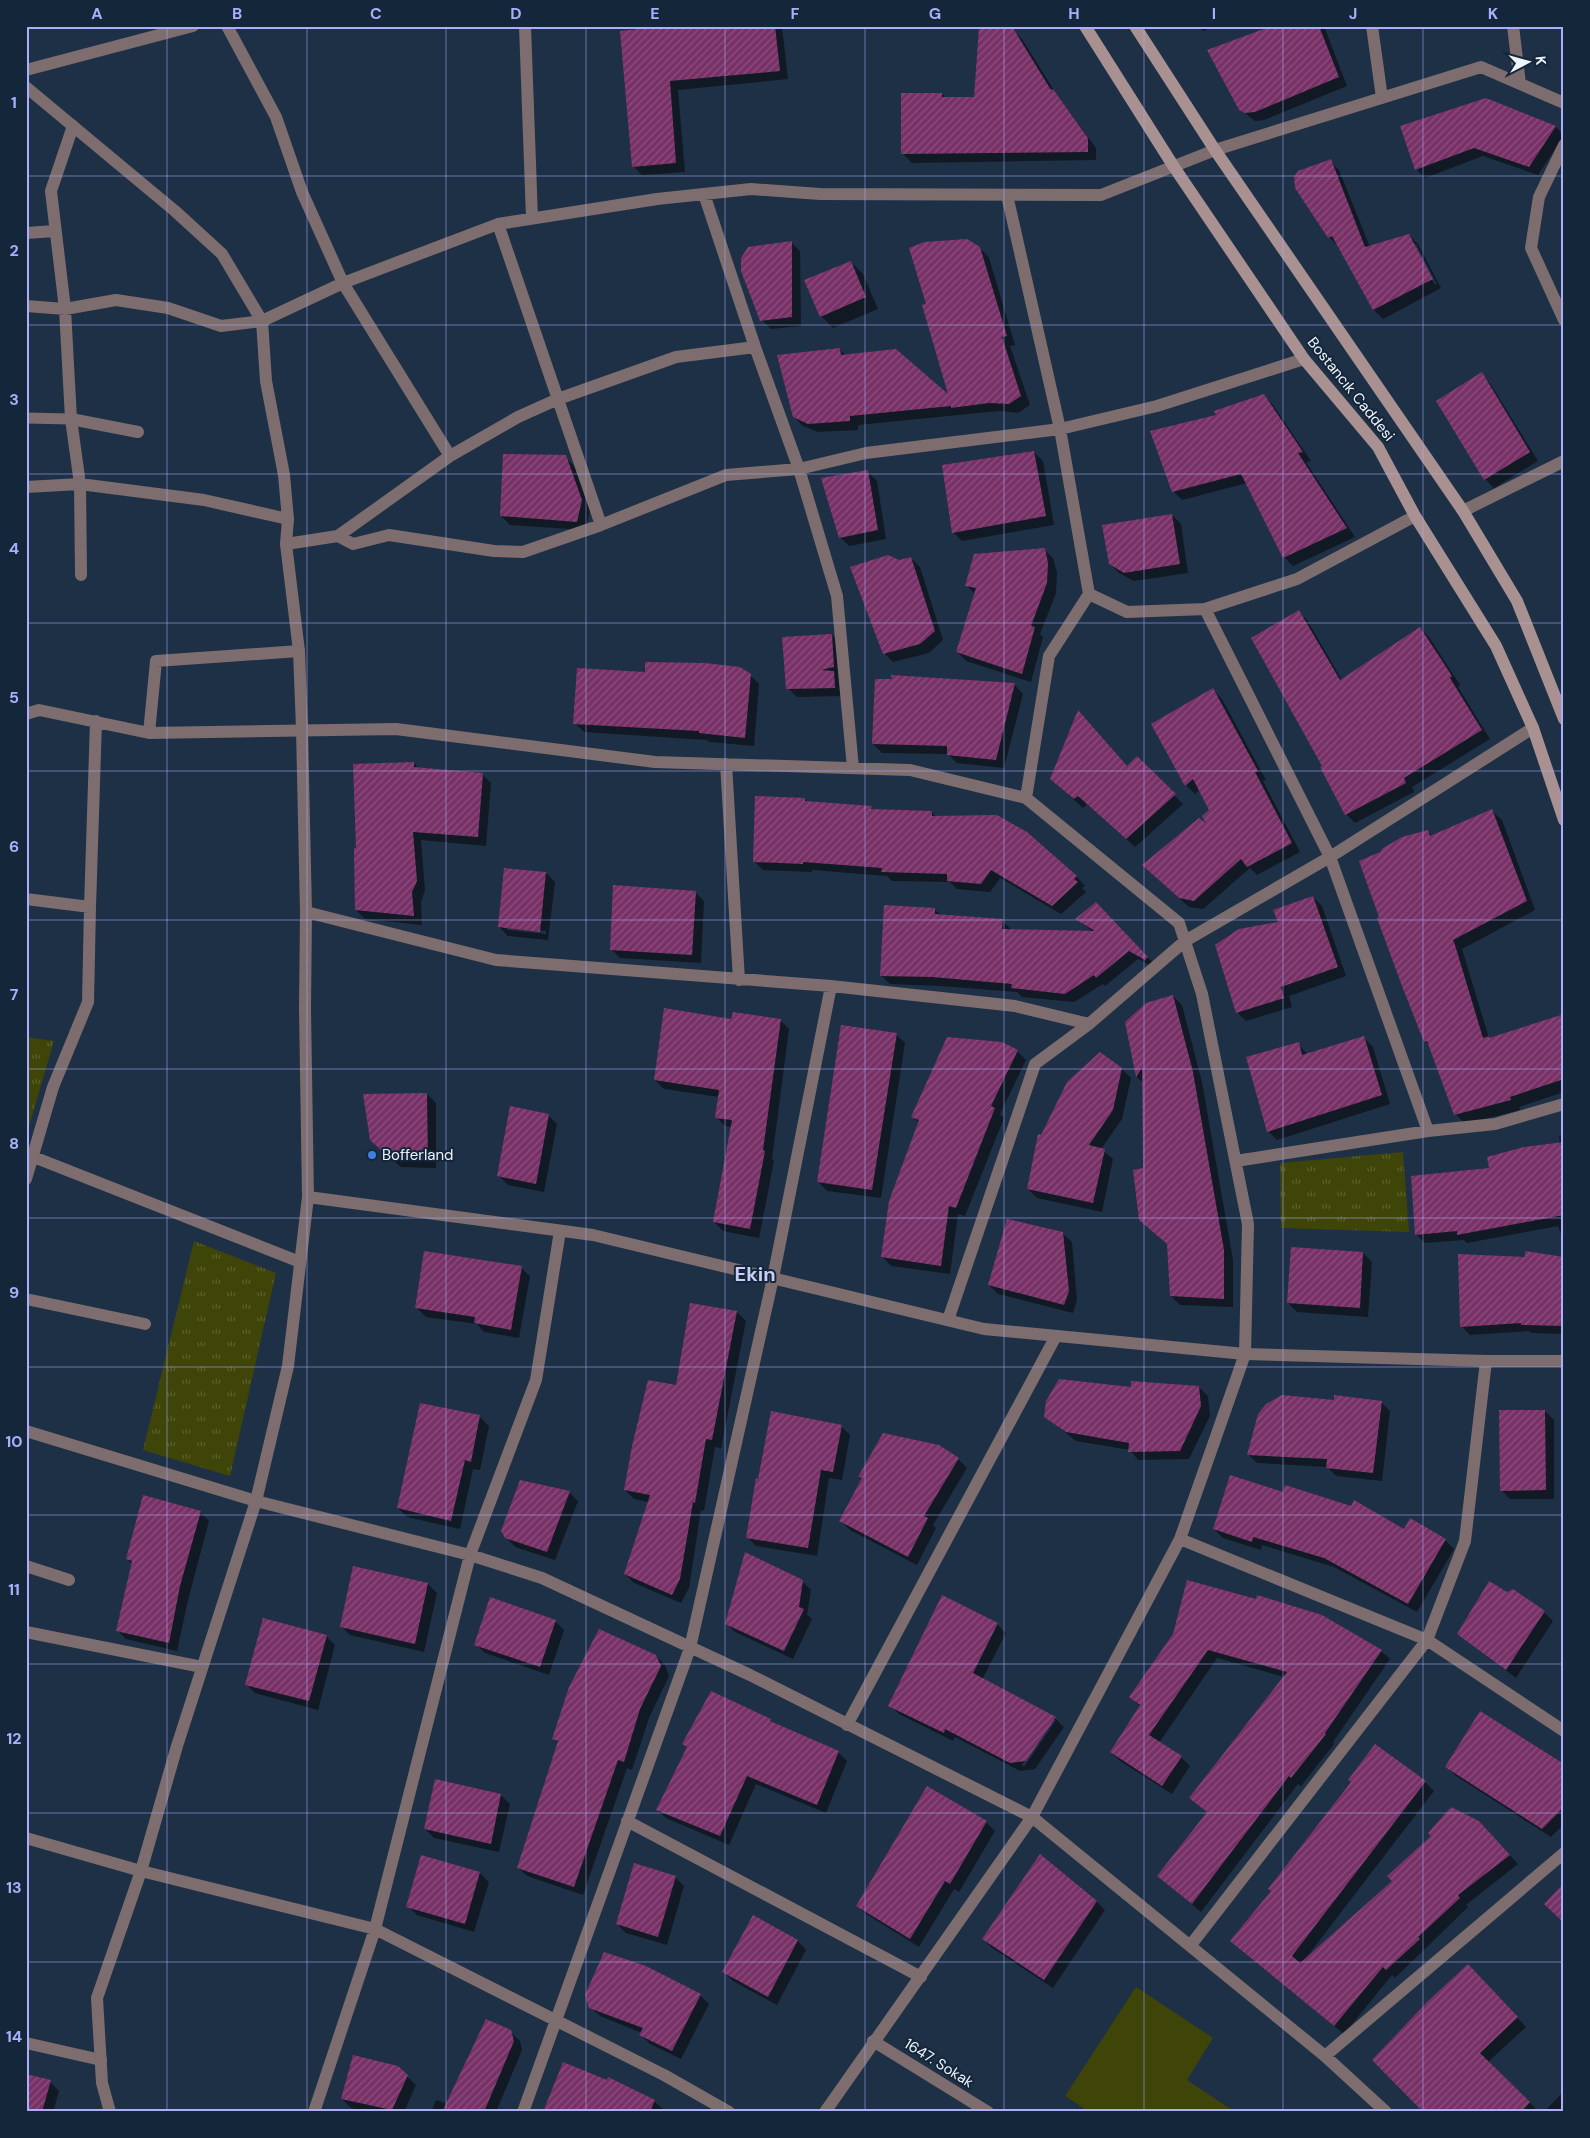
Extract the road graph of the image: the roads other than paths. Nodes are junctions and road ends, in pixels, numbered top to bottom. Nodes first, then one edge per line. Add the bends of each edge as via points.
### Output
1 (193, 26) edge
2 (227, 26) edge
3 (526, 26) edge
4 (1084, 26) edge
5 (1135, 26) edge
6 (1372, 26) edge
7 (1513, 26) edge
8 (172, 28) edge
9 (26, 70) edge
10 (1520, 84) junction
11 (26, 87) edge
12 (1382, 98) junction
13 (1564, 103) edge
14 (73, 126) junction
15 (1564, 145) edge
16 (1215, 150) junction
17 (1174, 167) junction
18 (704, 194) junction
19 (1007, 195) junction
20 (532, 218) junction
21 (498, 224) junction
22 (55, 231) junction
23 (26, 233) edge
24 (343, 284) junction
25 (26, 306) edge
26 (65, 309) junction
27 (1564, 320) edge
28 (262, 321) junction
29 (754, 346) junction
30 (1304, 359) junction
31 (558, 399) junction
32 (26, 418) edge
33 (71, 419) junction
34 (1060, 429) junction
35 (138, 432) dead end
36 (450, 456) junction
37 (1564, 461) edge
38 (799, 469) junction
39 (80, 484) junction
40 (26, 487) edge
41 (1463, 511) junction
42 (1415, 516) junction
43 (288, 518) junction
44 (601, 525) junction
45 (338, 536) junction
46 (286, 544) junction
47 (82, 575) dead end
48 (1089, 594) junction
49 (1205, 609) junction
50 (299, 652) junction
51 (1560, 694) edge
52 (26, 714) edge
53 (1564, 719) edge
54 (96, 721) junction
55 (1533, 728) junction
56 (302, 729) junction
57 (149, 734) junction
58 (726, 764) junction
59 (853, 768) junction
60 (1026, 798) junction
61 (1564, 820) edge
62 (1330, 857) junction
63 (26, 899) edge
64 (90, 907) junction
65 (306, 912) junction
66 (1185, 941) junction
67 (739, 980) junction
68 (831, 986) junction
69 (1089, 1024) junction
70 (1564, 1104) edge
71 (1428, 1132) junction
72 (30, 1155) edge
73 (1236, 1161) junction
74 (26, 1180) edge
75 (308, 1197) junction
76 (560, 1231) junction
77 (300, 1262) junction
78 (773, 1278) junction
79 (26, 1299) edge
80 (948, 1320) junction
81 (146, 1324) dead end
82 (1056, 1336) junction
83 (1245, 1354) junction
84 (1564, 1361) edge
85 (1486, 1362) junction
86 (26, 1431) edge
87 (256, 1501) junction
88 (1180, 1539) junction
89 (470, 1555) junction
90 (26, 1566) edge
91 (69, 1580) dead end
92 (26, 1632) edge
93 (1427, 1640) junction
94 (690, 1648) junction
95 (202, 1666) junction
96 (847, 1725) junction
97 (1564, 1730) edge
98 (1032, 1817) junction
99 (627, 1821) junction
100 (26, 1838) edge
101 (1564, 1853) edge
102 (140, 1871) junction
103 (375, 1929) junction
104 (1190, 1946) junction
105 (921, 1977) junction
106 (555, 2020) junction
107 (873, 2041) junction
108 (26, 2044) edge
109 (1325, 2056) junction
110 (100, 2060) junction
111 (110, 2112) edge
112 (314, 2112) edge
113 (524, 2112) edge
114 (729, 2112) edge
115 (825, 2112) edge
116 (988, 2112) edge
117 (1386, 2112) edge

1 - 8 street
2 - 24 street via 276,117 302,192
3 - 20 street
4 - 17 main road, Bostancık Caddesi
5 - 16 main road, Bostancık Caddesi
6 - 12 street
7 - 10 street
8 - 9 street
10 - 12 street via 1481,68
10 - 13 street
11 - 14 street
12 - 16 street
14 - 22 street via 51,192
14 - 28 street via 175,210 222,254
15 - 27 street via 1539,197 1531,248
16 - 17 street
16 - 41 main road, Bostancık Caddesi
17 - 19 street via 1101,195
17 - 30 main road, Bostancık Caddesi
18 - 19 street via 751,189 820,194
18 - 20 street
18 - 29 street
19 - 34 street
20 - 21 street
21 - 24 street
21 - 31 street
22 - 23 street
22 - 26 street
24 - 28 street
24 - 36 street
25 - 26 street
26 - 28 street via 116,300 168,308 221,326
26 - 33 street
28 - 43 street via 266,381 284,475
29 - 31 street via 676,357
29 - 38 street
30 - 34 street via 1157,406
30 - 42 main road, Bostancık Caddesi via 1378,447
31 - 36 street via 518,417
31 - 44 street
32 - 33 lane
33 - 35 street
33 - 39 street
34 - 38 street via 866,453
34 - 48 street
36 - 45 street
37 - 41 street
38 - 44 street via 726,475
38 - 59 street via 836,596
39 - 40 street
39 - 43 street via 204,500
39 - 47 street
41 - 51 main road, Bostancık Caddesi via 1516,601
42 - 49 street via 1297,579
42 - 55 main road, Bostancık Caddesi via 1496,646
43 - 46 street
44 - 45 street via 523,552 494,552 389,535 353,544
45 - 46 street
46 - 50 street
48 - 49 street via 1128,612
48 - 60 street via 1049,656
49 - 62 street
50 - 56 street
50 - 57 street via 156,661
51 - 53 main road, Bostancık Caddesi
52 - 54 street via 38,710
54 - 57 street
54 - 64 street
55 - 61 main road, Bostancık Caddesi
55 - 62 street
56 - 57 street
56 - 58 street via 396,729 655,762
56 - 65 street
58 - 59 street
58 - 67 street
59 - 60 street via 910,770
60 - 66 street via 1179,923
62 - 66 street
62 - 71 street
63 - 64 street
64 - 72 street via 88,1002 53,1087
65 - 67 street via 496,960
65 - 75 street
66 - 69 street
66 - 73 street via 1202,994
67 - 68 street
68 - 69 street via 1015,1006
68 - 78 street
69 - 80 street via 1035,1064
70 - 71 street via 1495,1124
71 - 73 street
72 - 74 street
72 - 77 street
73 - 83 street via 1248,1224
75 - 76 street
75 - 77 street
76 - 78 street via 593,1235
76 - 89 street via 536,1380
77 - 87 street via 288,1366
78 - 80 street
78 - 94 street
79 - 81 street
80 - 82 street via 984,1329
82 - 83 street
82 - 96 street
83 - 85 street
83 - 88 street
84 - 85 street
85 - 93 street via 1466,1541
86 - 87 street
87 - 89 street
87 - 95 street
88 - 93 street
88 - 98 street
89 - 94 street via 542,1578
89 - 103 street
90 - 91 street
92 - 95 street
93 - 97 street
93 - 104 street
94 - 96 street
94 - 99 street
95 - 102 street
96 - 98 street
98 - 104 street
98 - 105 street
99 - 105 street
99 - 106 street
100 - 102 street
101 - 109 street
102 - 103 street
102 - 110 street via 97,1998
103 - 106 street
103 - 112 street
104 - 109 street
105 - 107 street
106 - 113 street
106 - 114 street
107 - 115 street
107 - 116 street, 1647. Sokak
108 - 110 street
109 - 117 street
110 - 111 street

